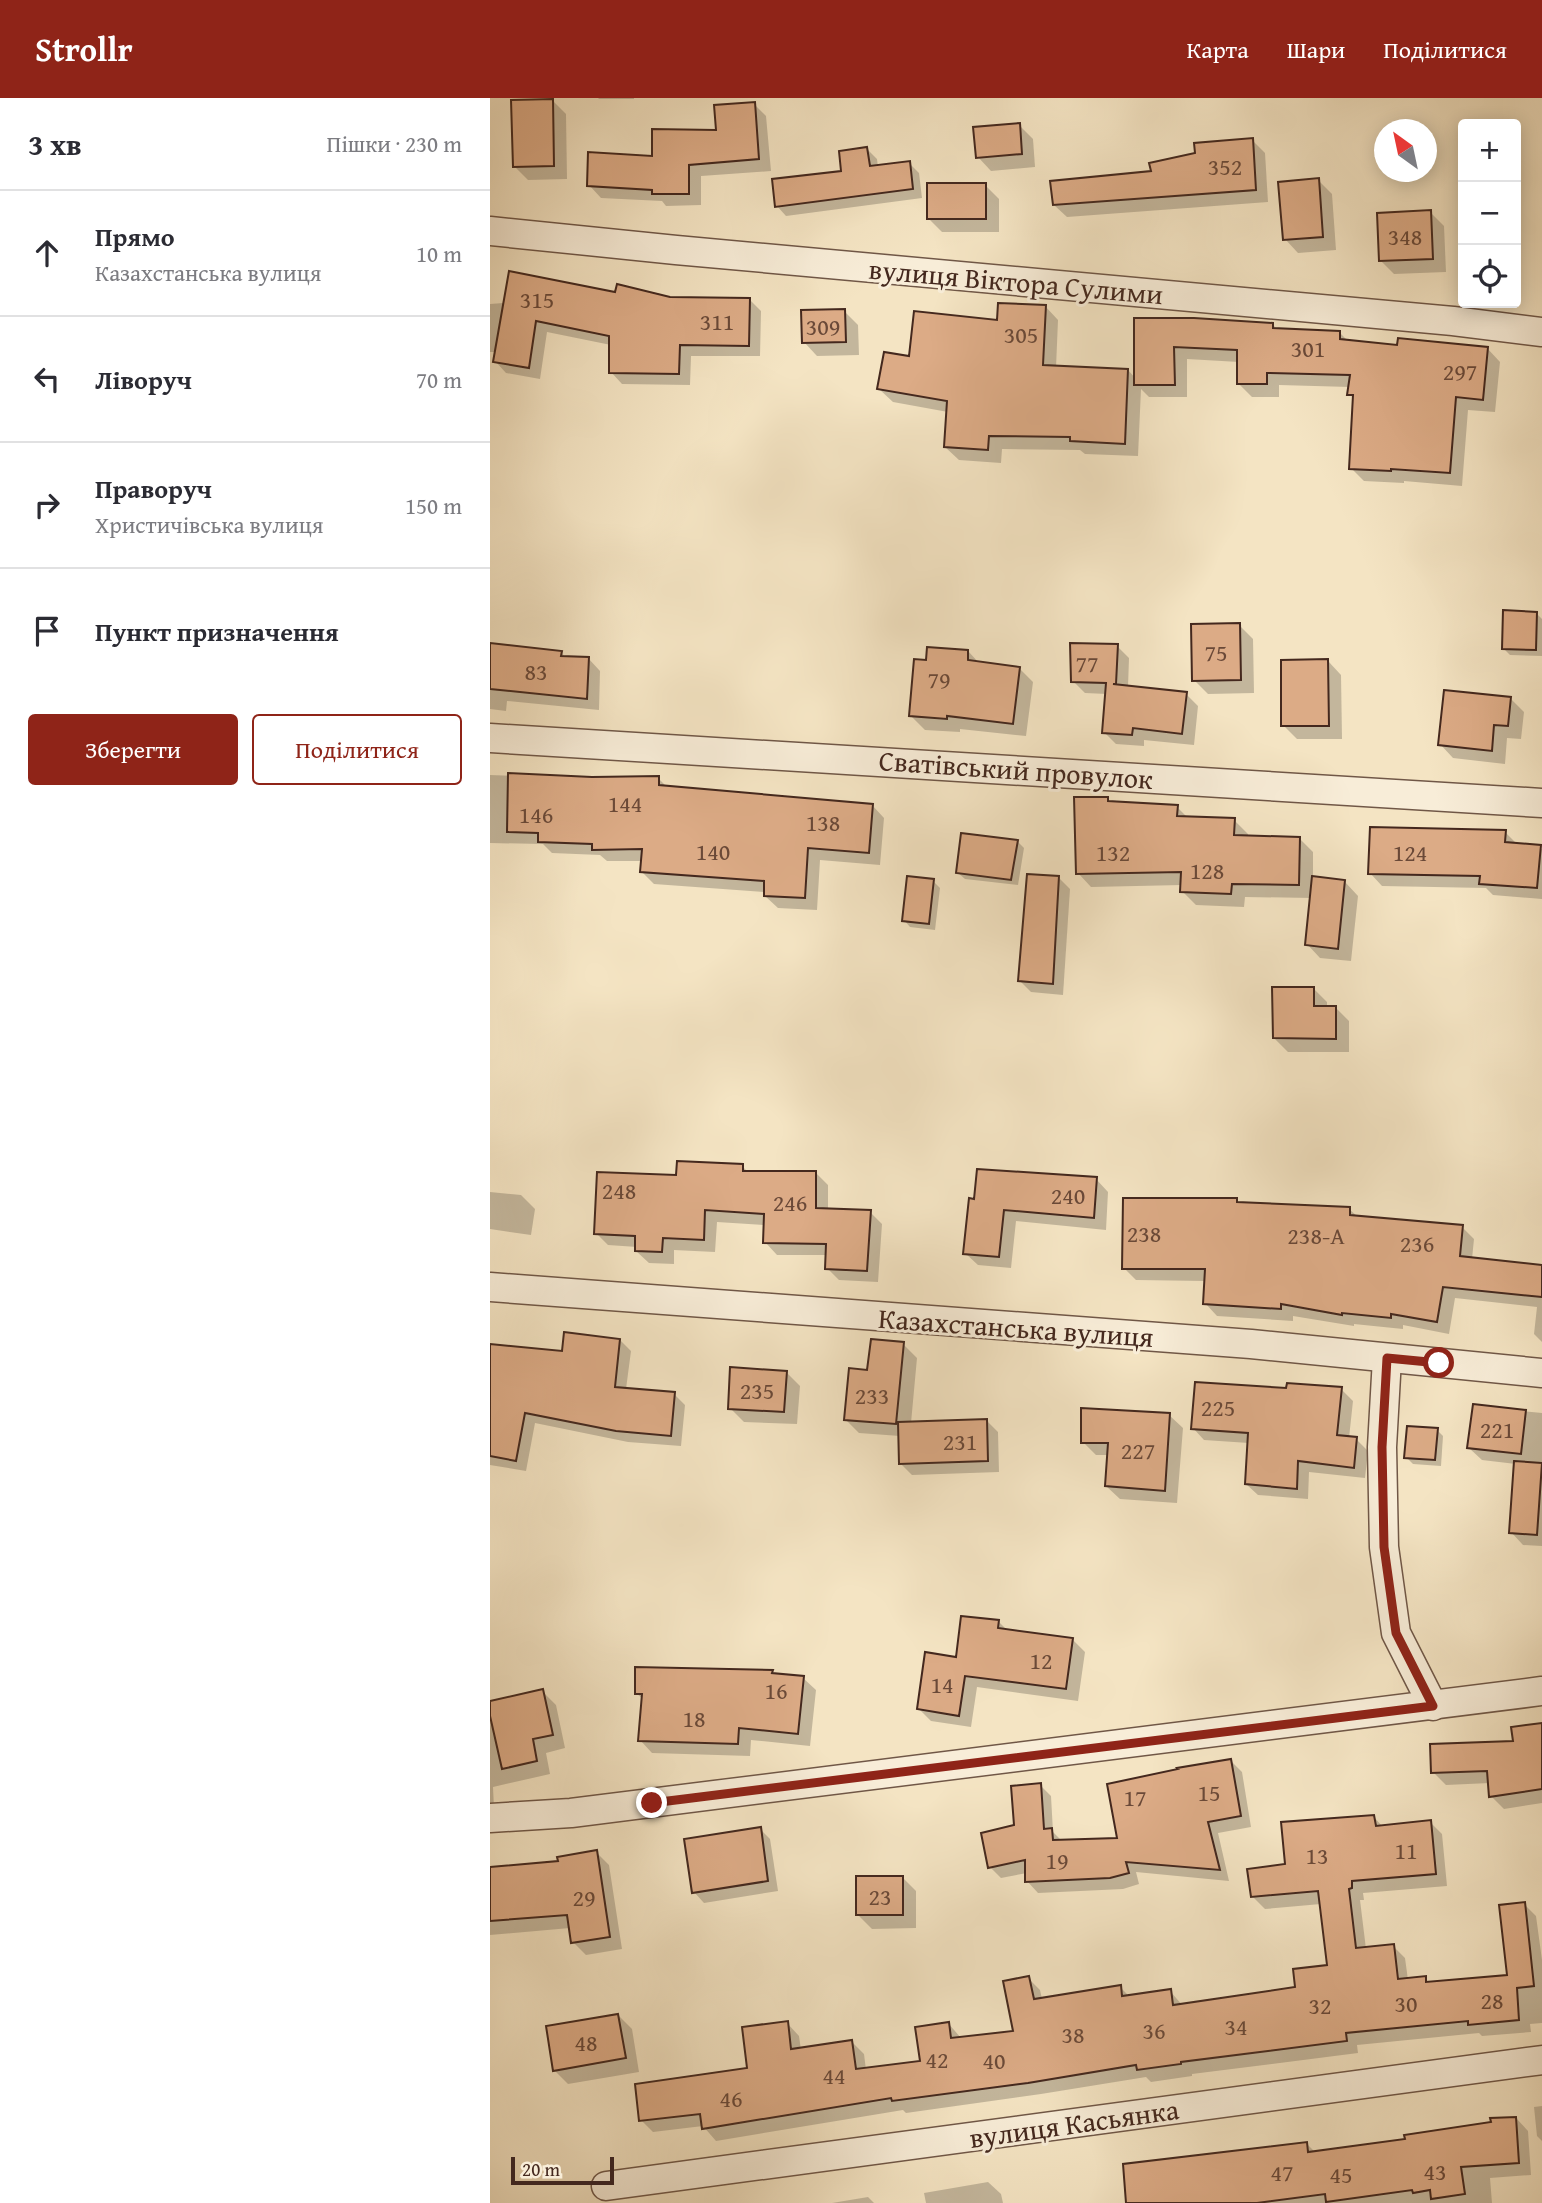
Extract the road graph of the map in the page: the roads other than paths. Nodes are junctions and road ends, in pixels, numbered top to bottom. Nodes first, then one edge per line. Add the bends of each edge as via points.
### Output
1 (490, 230) edge
2 (1542, 332) edge
3 (490, 738) edge
4 (1542, 803) edge
5 (490, 1287) edge
6 (1387, 1358) junction
7 (1542, 1373) edge
8 (1542, 1691) edge
9 (1433, 1706) junction
10 (490, 1818) edge
11 (1542, 2060) edge
12 (606, 2186) dead end

1 - 2 street, вулиця Віктора Сулими
3 - 4 street, Сватівський провулок
5 - 6 street, Казахстанська вулиця
6 - 7 street, Казахстанська вулиця
6 - 9 street via 1382,1447 1386,1559 1396,1633
8 - 9 street
9 - 10 street via 571,1813
11 - 12 street, вулиця Касьянка

